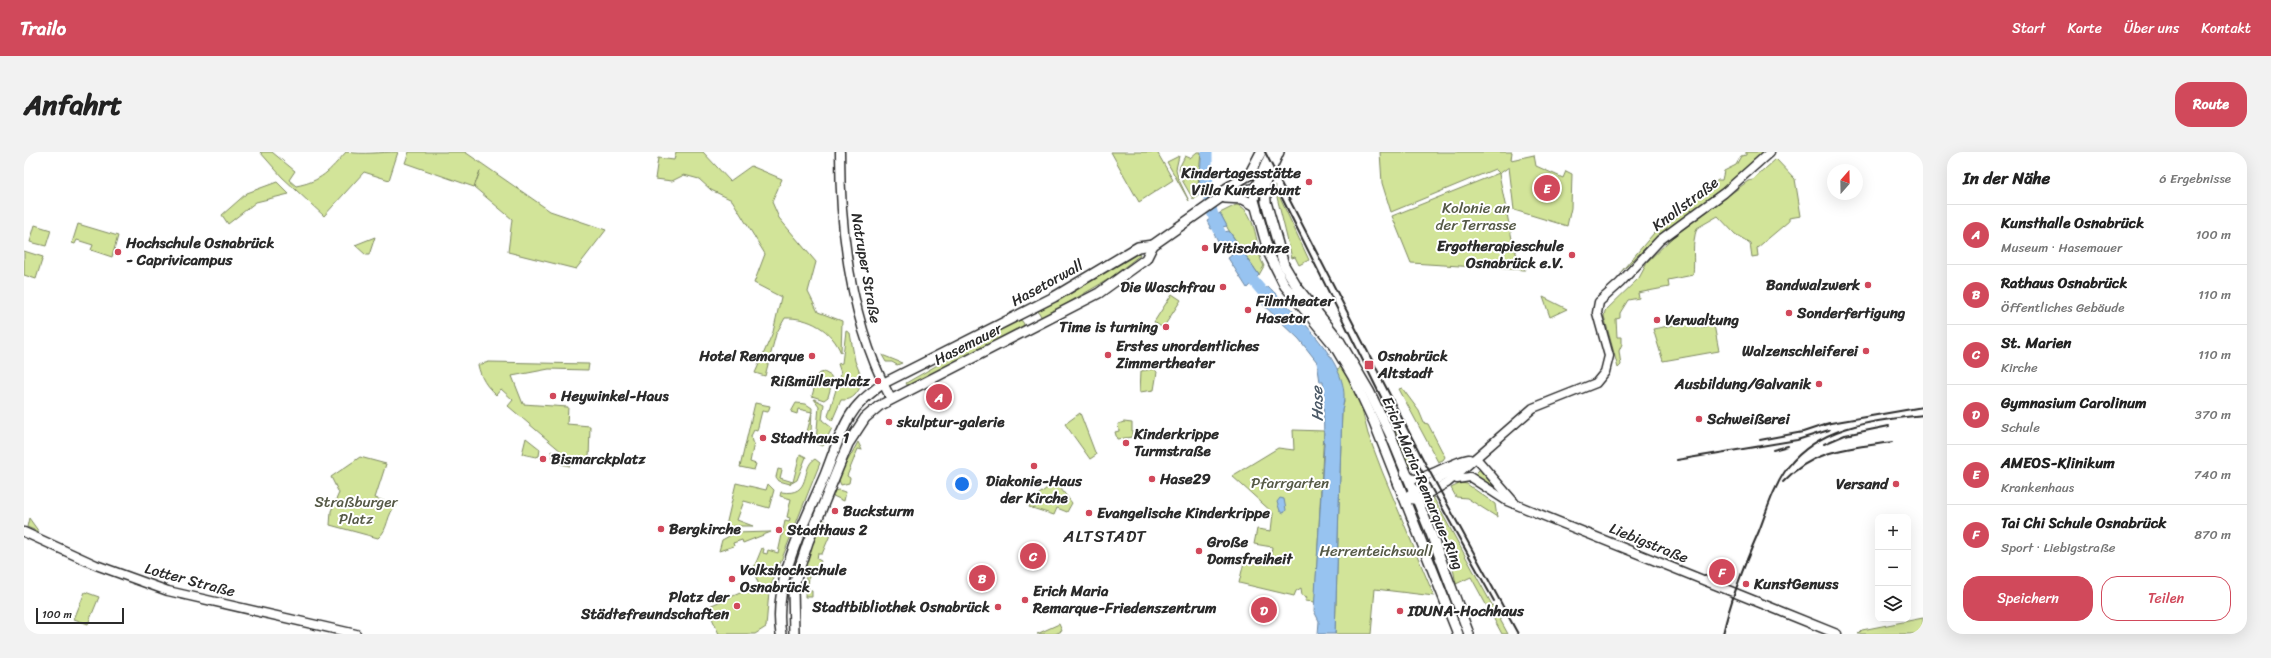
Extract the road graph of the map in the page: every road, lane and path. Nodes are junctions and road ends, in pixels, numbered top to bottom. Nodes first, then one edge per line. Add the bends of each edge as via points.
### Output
1 (840, 152) edge
2 (1261, 152) edge
3 (1271, 152) edge
4 (1279, 152) edge
5 (1770, 152) edge
6 (1242, 180) junction
7 (1265, 183) junction
8 (1256, 188) junction
9 (1219, 199) junction
10 (1266, 202) junction
11 (1254, 205) junction
12 (1153, 245) junction
13 (882, 384) junction
14 (891, 399) junction
15 (1476, 458) junction
16 (1404, 472) junction
17 (1447, 483) junction
18 (1409, 498) junction
19 (1518, 505) junction
20 (24, 532) edge
21 (794, 633) edge
22 (356, 634) edge
23 (782, 634) edge
24 (1458, 634) edge
25 (1469, 634) edge
26 (1837, 634) edge

1 - 13 street, Natruper Straße via 840,192 846,255 863,335
2 - 6 main road, Hasetorwall via 1252,171
3 - 8 main road
4 - 7 main road
5 - 15 street, Knollstraße via 1724,193 1660,240 1620,283 1603,296 1597,308 1609,356 1606,372 1596,383 1533,408
6 - 8 main road via 1250,182
6 - 9 main road, Hasetorwall via 1227,188
7 - 8 main road, Hasetorwall
7 - 10 main road, Erich-Maria-Remarque-Ring
8 - 9 main road, Hasetorwall
8 - 10 main road, Erich-Maria-Remarque-Ring
8 - 11 main road, Erich-Maria-Remarque-Ring
9 - 11 main road via 1243,199
9 - 12 main road, Hasetorwall
10 - 16 main road, Erich-Maria-Remarque-Ring via 1288,273 1351,359 1391,436
11 - 18 main road, Erich-Maria-Remarque-Ring via 1269,254 1280,278 1344,360
12 - 13 main road, Hasetorwall via 1138,247 1054,297
12 - 14 main road, Hasemauer via 1146,259 1099,293
13 - 14 street
13 - 23 main road, Hasetorwall via 859,404 850,416 804,525 780,598 779,623
14 - 21 main road, Hasemauer via 874,409 859,426 831,483 795,579 792,603
15 - 16 street via 1450,464 1416,479
15 - 17 street
15 - 18 street
15 - 19 street, Liebigstraße
16 - 18 main road, Erich-Maria-Remarque-Ring
17 - 18 street
17 - 19 street, Liebigstraße via 1461,477 1470,477 1496,496
18 - 24 main road, Erich-Maria-Remarque-Ring
18 - 25 main road, Erich-Maria-Remarque-Ring
19 - 26 street, Liebigstraße
20 - 22 street, Lotter Straße via 96,565 168,591
21 - 23 street

